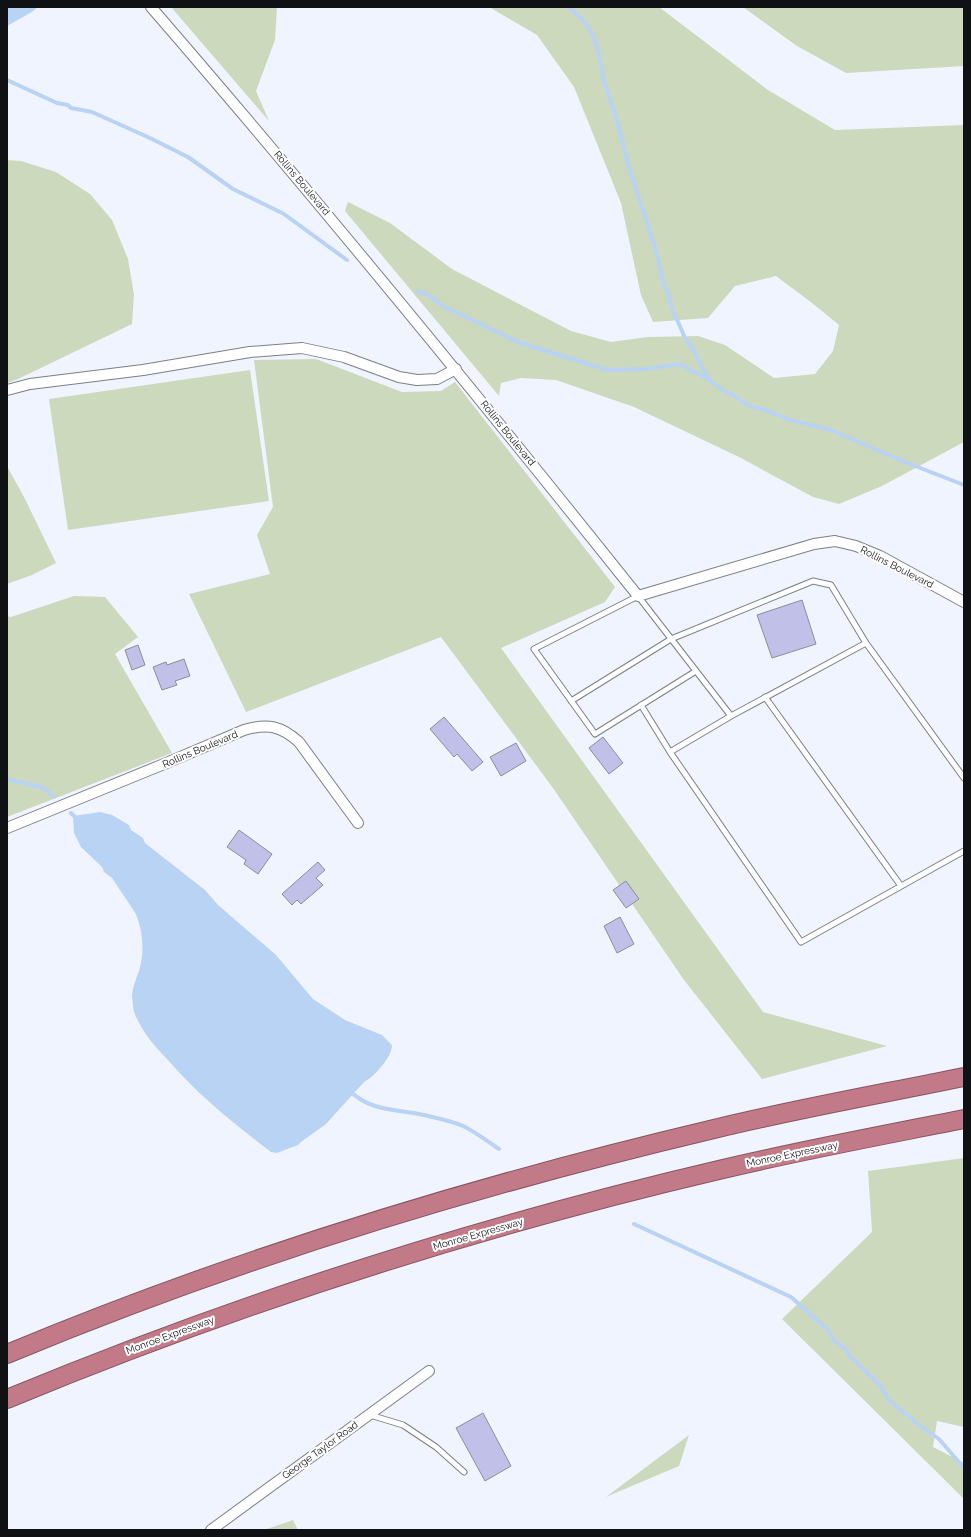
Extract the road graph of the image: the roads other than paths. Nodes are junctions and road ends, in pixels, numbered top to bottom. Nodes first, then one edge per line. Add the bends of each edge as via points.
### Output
1 (151, 7) edge
2 (456, 369) junction
3 (7, 390) edge
4 (638, 596) junction
5 (964, 602) edge
6 (671, 639) junction
7 (866, 643) junction
8 (696, 670) junction
9 (765, 698) junction
10 (571, 701) junction
11 (641, 705) junction
12 (731, 716) junction
13 (670, 752) junction
14 (964, 778) edge
15 (358, 823) dead end
16 (7, 828) edge
17 (964, 851) edge
18 (901, 886) junction
19 (964, 1077) edge
20 (964, 1119) edge
21 (7, 1354) edge
22 (429, 1371) dead end
23 (7, 1399) edge
24 (370, 1414) junction
25 (464, 1472) dead end
26 (211, 1530) edge

1 - 2 street, Rollins Boulevard
2 - 3 street via 437,379 416,380 399,377 323,351 302,348 250,352 143,370 30,384
2 - 4 street, Rollins Boulevard
4 - 5 street, Rollins Boulevard via 814,544 835,541 880,556
4 - 6 lane
4 - 10 lane via 534,649
6 - 7 lane via 813,580 830,585
6 - 8 lane
6 - 10 lane
7 - 9 lane
7 - 14 lane
8 - 11 lane
8 - 12 lane
9 - 12 lane
9 - 18 lane
10 - 11 lane via 595,734
11 - 13 lane
12 - 13 lane
13 - 18 lane via 801,942
15 - 16 street, Rollins Boulevard via 299,742 280,728 257,726
17 - 18 lane
19 - 21 highway via 715,1128 549,1170 270,1255 115,1311
20 - 23 highway, Monroe Expressway via 724,1169 467,1237 213,1319
22 - 24 street, George Taylor Road
24 - 25 lane via 402,1425 436,1447
24 - 26 street, George Taylor Road

